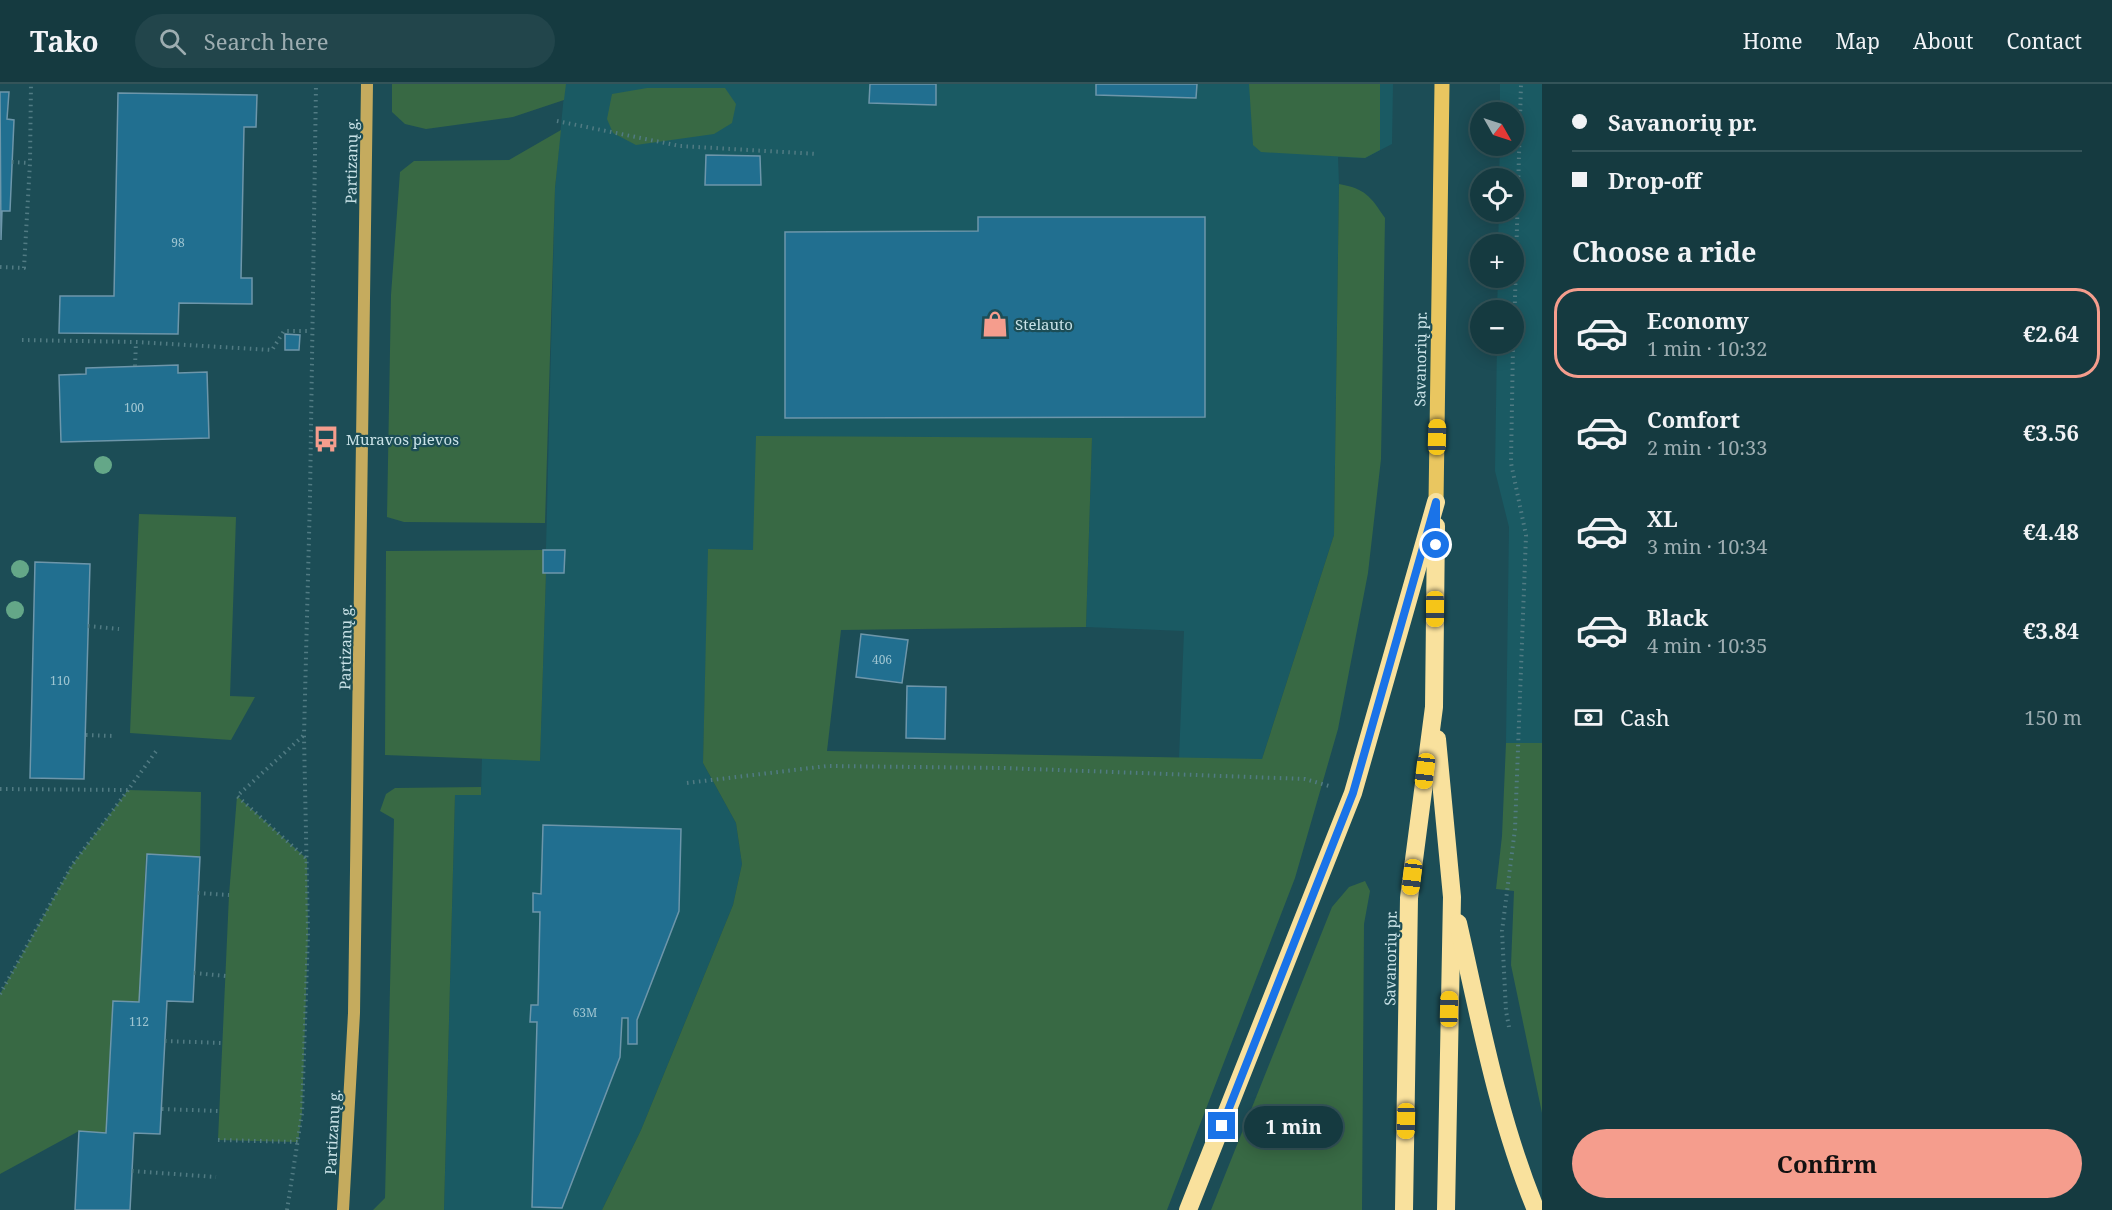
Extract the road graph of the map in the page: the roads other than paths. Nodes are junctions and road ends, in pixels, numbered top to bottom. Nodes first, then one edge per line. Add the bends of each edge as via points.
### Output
1 (367, 84) edge
2 (1442, 84) edge
3 (1436, 502) junction
4 (1434, 707) junction
5 (1452, 897) junction
6 (343, 1210) edge
7 (1188, 1210) edge
8 (1404, 1210) edge
9 (1446, 1210) edge
10 (1536, 1210) edge

1 - 6 street, Partizanų g. via 354,1013
2 - 3 main road, Savanorių pr.
3 - 4 highway, Savanorių pr.
3 - 7 highway via 1353,793
4 - 5 highway, Savanorių pr.
4 - 8 highway, Savanorių pr. via 1409,898
5 - 9 highway, Savanorių pr.
5 - 10 highway via 1499,1103

